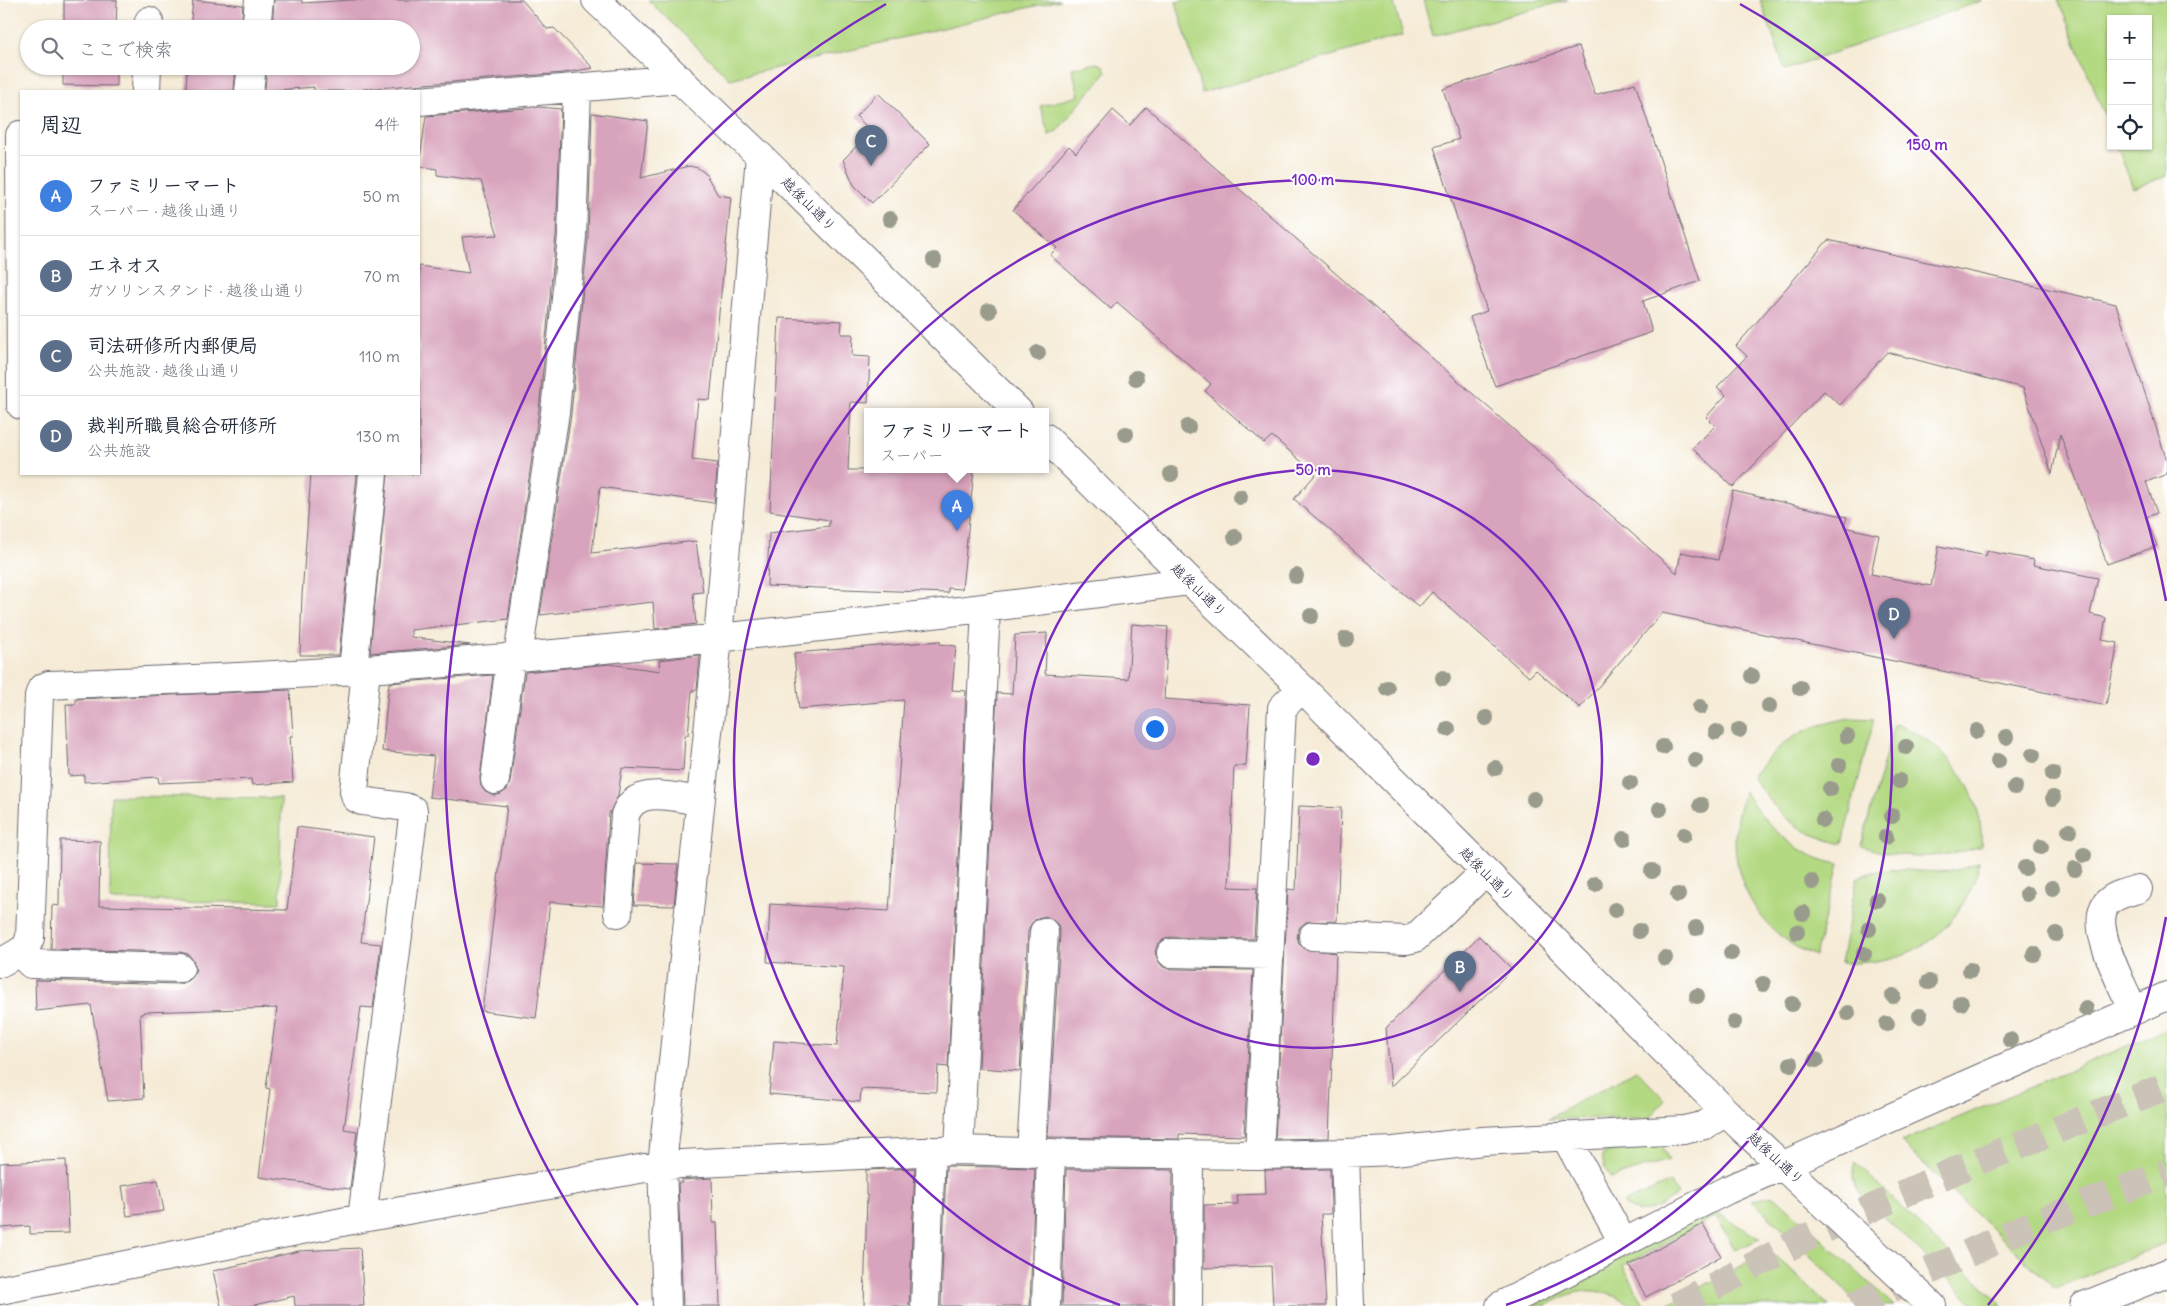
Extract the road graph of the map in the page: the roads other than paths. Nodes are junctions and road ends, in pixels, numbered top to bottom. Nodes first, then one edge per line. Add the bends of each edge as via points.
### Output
1 (258, 0) edge
2 (596, 0) edge
3 (257, 20) edge
4 (147, 75) edge
5 (251, 75) edge
6 (680, 79) junction
7 (577, 89) junction
8 (146, 90) edge
9 (249, 90) edge
10 (420, 101) edge
11 (14, 135) edge
12 (760, 156) junction
13 (20, 366) edge
14 (1015, 408) edge
15 (1049, 441) edge
16 (373, 475) edge
17 (1190, 582) junction
18 (986, 609) junction
19 (718, 638) junction
20 (513, 657) junction
21 (360, 670) junction
22 (1302, 688) junction
23 (495, 780) dead end
24 (700, 801) junction
25 (1485, 872) junction
26 (2138, 889) dead end
27 (618, 913) dead end
28 (1044, 932) dead end
29 (1313, 936) dead end
30 (1170, 953) dead end
31 (1270, 955) junction
32 (9, 958) edge
33 (180, 968) dead end
34 (2167, 996) edge
35 (2133, 1010) junction
36 (1726, 1112) junction
37 (1565, 1136) junction
38 (930, 1150) junction
39 (959, 1150) junction
40 (1041, 1153) junction
41 (1345, 1153) junction
42 (1189, 1154) junction
43 (1259, 1155) junction
44 (1784, 1164) junction
45 (662, 1165) junction
46 (362, 1218) junction
47 (1623, 1242) junction
48 (2167, 1272) edge
49 (0, 1290) edge
50 (667, 1306) edge
51 (925, 1306) edge
52 (1046, 1306) edge
53 (1188, 1306) edge
54 (1350, 1306) edge
55 (1500, 1306) edge
56 (1932, 1306) edge
57 (2084, 1306) edge

1 - 3 street
2 - 6 street, 越後山通り
4 - 8 street
5 - 9 street
6 - 7 street
6 - 12 street, 越後山通り
7 - 10 street
7 - 20 street via 572,236 555,412
11 - 13 street
12 - 14 street, 越後山通り
12 - 19 street
15 - 17 street, 越後山通り
16 - 21 street
17 - 18 street
17 - 22 street, 越後山通り
18 - 19 street
18 - 39 street
19 - 20 street
19 - 24 street
20 - 21 street
20 - 23 street
21 - 32 street via 49,684 42,688 39,696 30,938 29,945
21 - 46 street via 356,798 405,806 413,810 414,817
22 - 25 street, 越後山通り
22 - 31 street via 1282,708
24 - 27 street via 650,795 641,796 631,803 625,815
24 - 45 street
25 - 29 street via 1415,938
25 - 36 street, 越後山通り
26 - 35 street via 2114,897 2100,915 2100,928 2107,950
28 - 40 street
30 - 31 street
31 - 43 street
32 - 33 street via 31,964
34 - 35 street
35 - 44 street
36 - 37 street via 1705,1125 1684,1130
36 - 44 street, 越後山通り
37 - 41 street
37 - 47 street
38 - 39 street
38 - 45 street
38 - 51 street
39 - 40 street
40 - 42 street
40 - 52 street
41 - 43 street
41 - 54 street
42 - 43 street
42 - 53 street
44 - 47 street
44 - 56 street, 越後山通り
45 - 46 street
45 - 50 street
46 - 49 street
47 - 55 street
48 - 57 street

